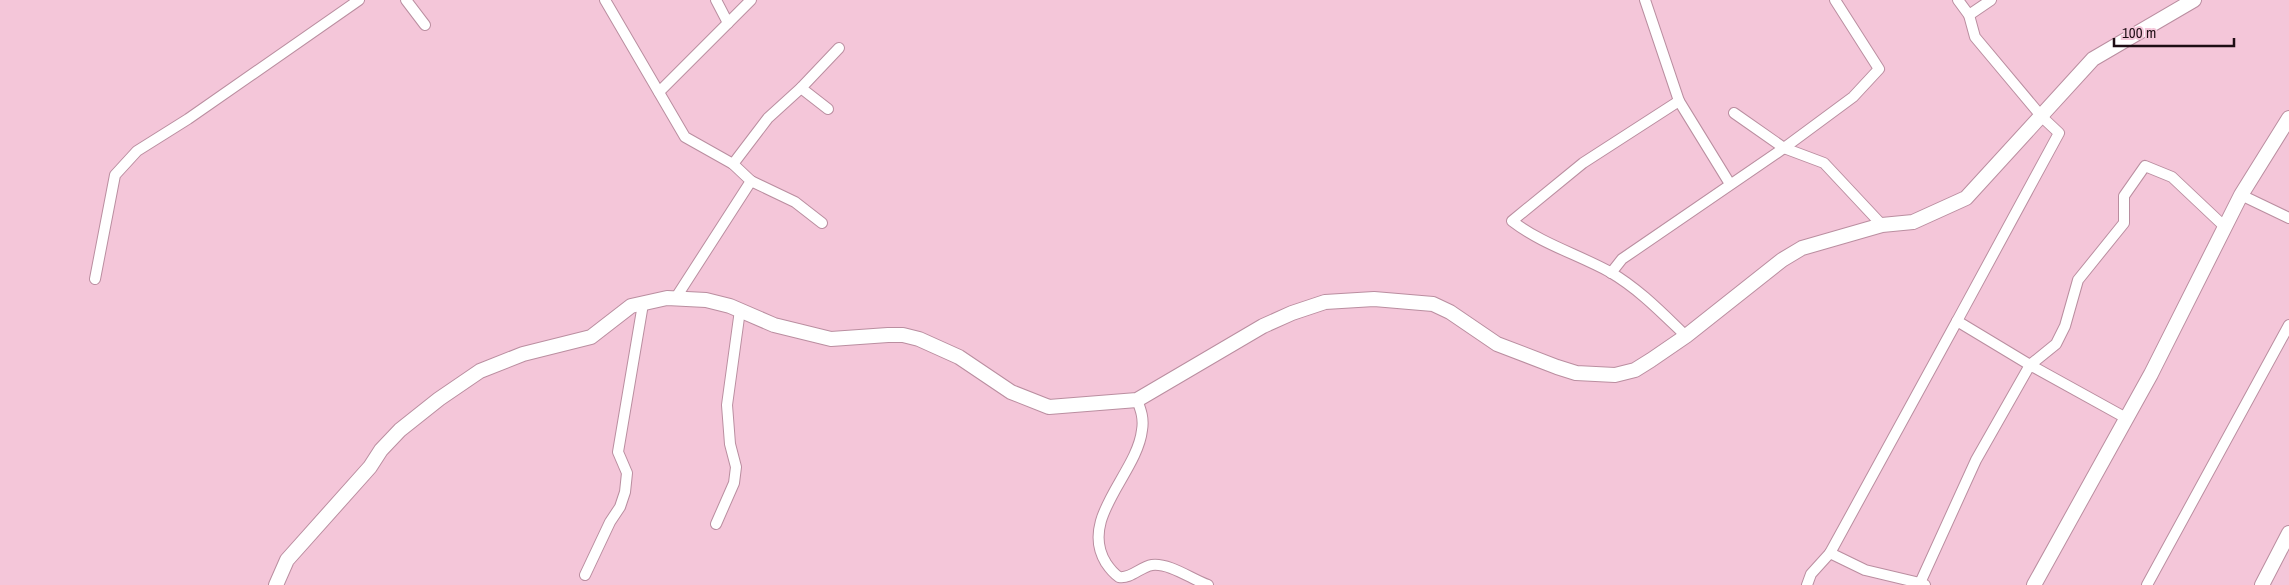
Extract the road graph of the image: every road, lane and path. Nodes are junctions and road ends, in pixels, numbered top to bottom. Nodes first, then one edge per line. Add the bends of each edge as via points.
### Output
1 (359, 0) edge
2 (406, 0) edge
3 (605, 0) edge
4 (716, 0) edge
5 (751, 0) edge
6 (1645, 0) edge
7 (1835, 0) edge
8 (1958, 0) edge
9 (1991, 0) edge
10 (2194, 0) edge
11 (1969, 15) junction
12 (728, 23) junction
13 (425, 25) dead end
14 (839, 48) dead end
15 (801, 88) junction
16 (659, 92) junction
17 (1678, 100) junction
18 (828, 109) dead end
19 (1734, 113) dead end
20 (2042, 117) junction
21 (2289, 118) edge
22 (1784, 148) junction
23 (733, 164) junction
24 (750, 181) junction
25 (1730, 184) junction
26 (2241, 195) junction
27 (2289, 218) edge
28 (822, 223) dead end
29 (1882, 226) junction
30 (2225, 226) junction
31 (1611, 273) junction
32 (94, 279) dead end
33 (675, 299) junction
34 (643, 304) junction
35 (740, 310) junction
36 (1957, 321) junction
37 (2289, 325) edge
38 (1686, 336) junction
39 (2030, 365) junction
40 (1137, 400) junction
41 (2126, 418) junction
42 (716, 524) dead end
43 (2289, 533) edge
44 (2285, 549) edge
45 (1830, 553) junction
46 (585, 575) dead end
47 (1921, 584) edge
48 (276, 585) edge
49 (1208, 585) edge
50 (1807, 585) edge
51 (2034, 585) edge
52 (2148, 585) edge
53 (2262, 585) edge

1 - 32 street via 137,151 116,174
2 - 13 street
3 - 16 street
4 - 12 street
5 - 12 street
6 - 17 street
7 - 22 street via 1879,68 1853,97
8 - 11 street
9 - 11 street
10 - 20 street via 2093,59
11 - 20 street via 1975,36
12 - 16 street
14 - 15 street
15 - 18 street
15 - 23 street via 768,118
16 - 23 street via 685,137
17 - 25 street
17 - 31 street via 1583,164 1512,221 1532,236
19 - 22 street
20 - 29 street via 1966,198 1914,222
20 - 36 street via 2060,134
21 - 26 street
22 - 25 street
22 - 29 street via 1824,162
23 - 24 street
24 - 28 street via 795,202
24 - 33 street
25 - 31 street via 1622,259
26 - 27 street
26 - 30 street
29 - 38 street via 1825,240 1795,252
30 - 39 street via 2172,177 2144,166 2124,196 2124,223 2078,280 2065,326 2056,344
30 - 41 street
31 - 38 street via 1647,298
33 - 34 street
33 - 35 street via 706,300
34 - 46 street via 618,452 627,473 625,492
34 - 48 street via 631,306 591,337 523,354 480,371 439,399 381,450 370,467 287,560
35 - 40 street via 774,325 830,340 896,335 919,339 959,357 1012,392 1049,407
35 - 42 street via 727,405 730,444 736,467 734,483
36 - 39 street
36 - 45 street
37 - 52 street
38 - 40 street via 1635,370 1616,375 1576,372 1557,368 1497,344 1433,304 1374,300 1325,302 1292,312 1263,326
39 - 41 street
39 - 47 street via 1976,460
40 - 49 street via 1142,414 1141,436 1107,507 1099,534 1099,550 1111,571 1119,577 1159,565
41 - 51 street
43 - 44 street
44 - 53 street
45 - 47 street via 1865,570
45 - 50 street via 1811,574

